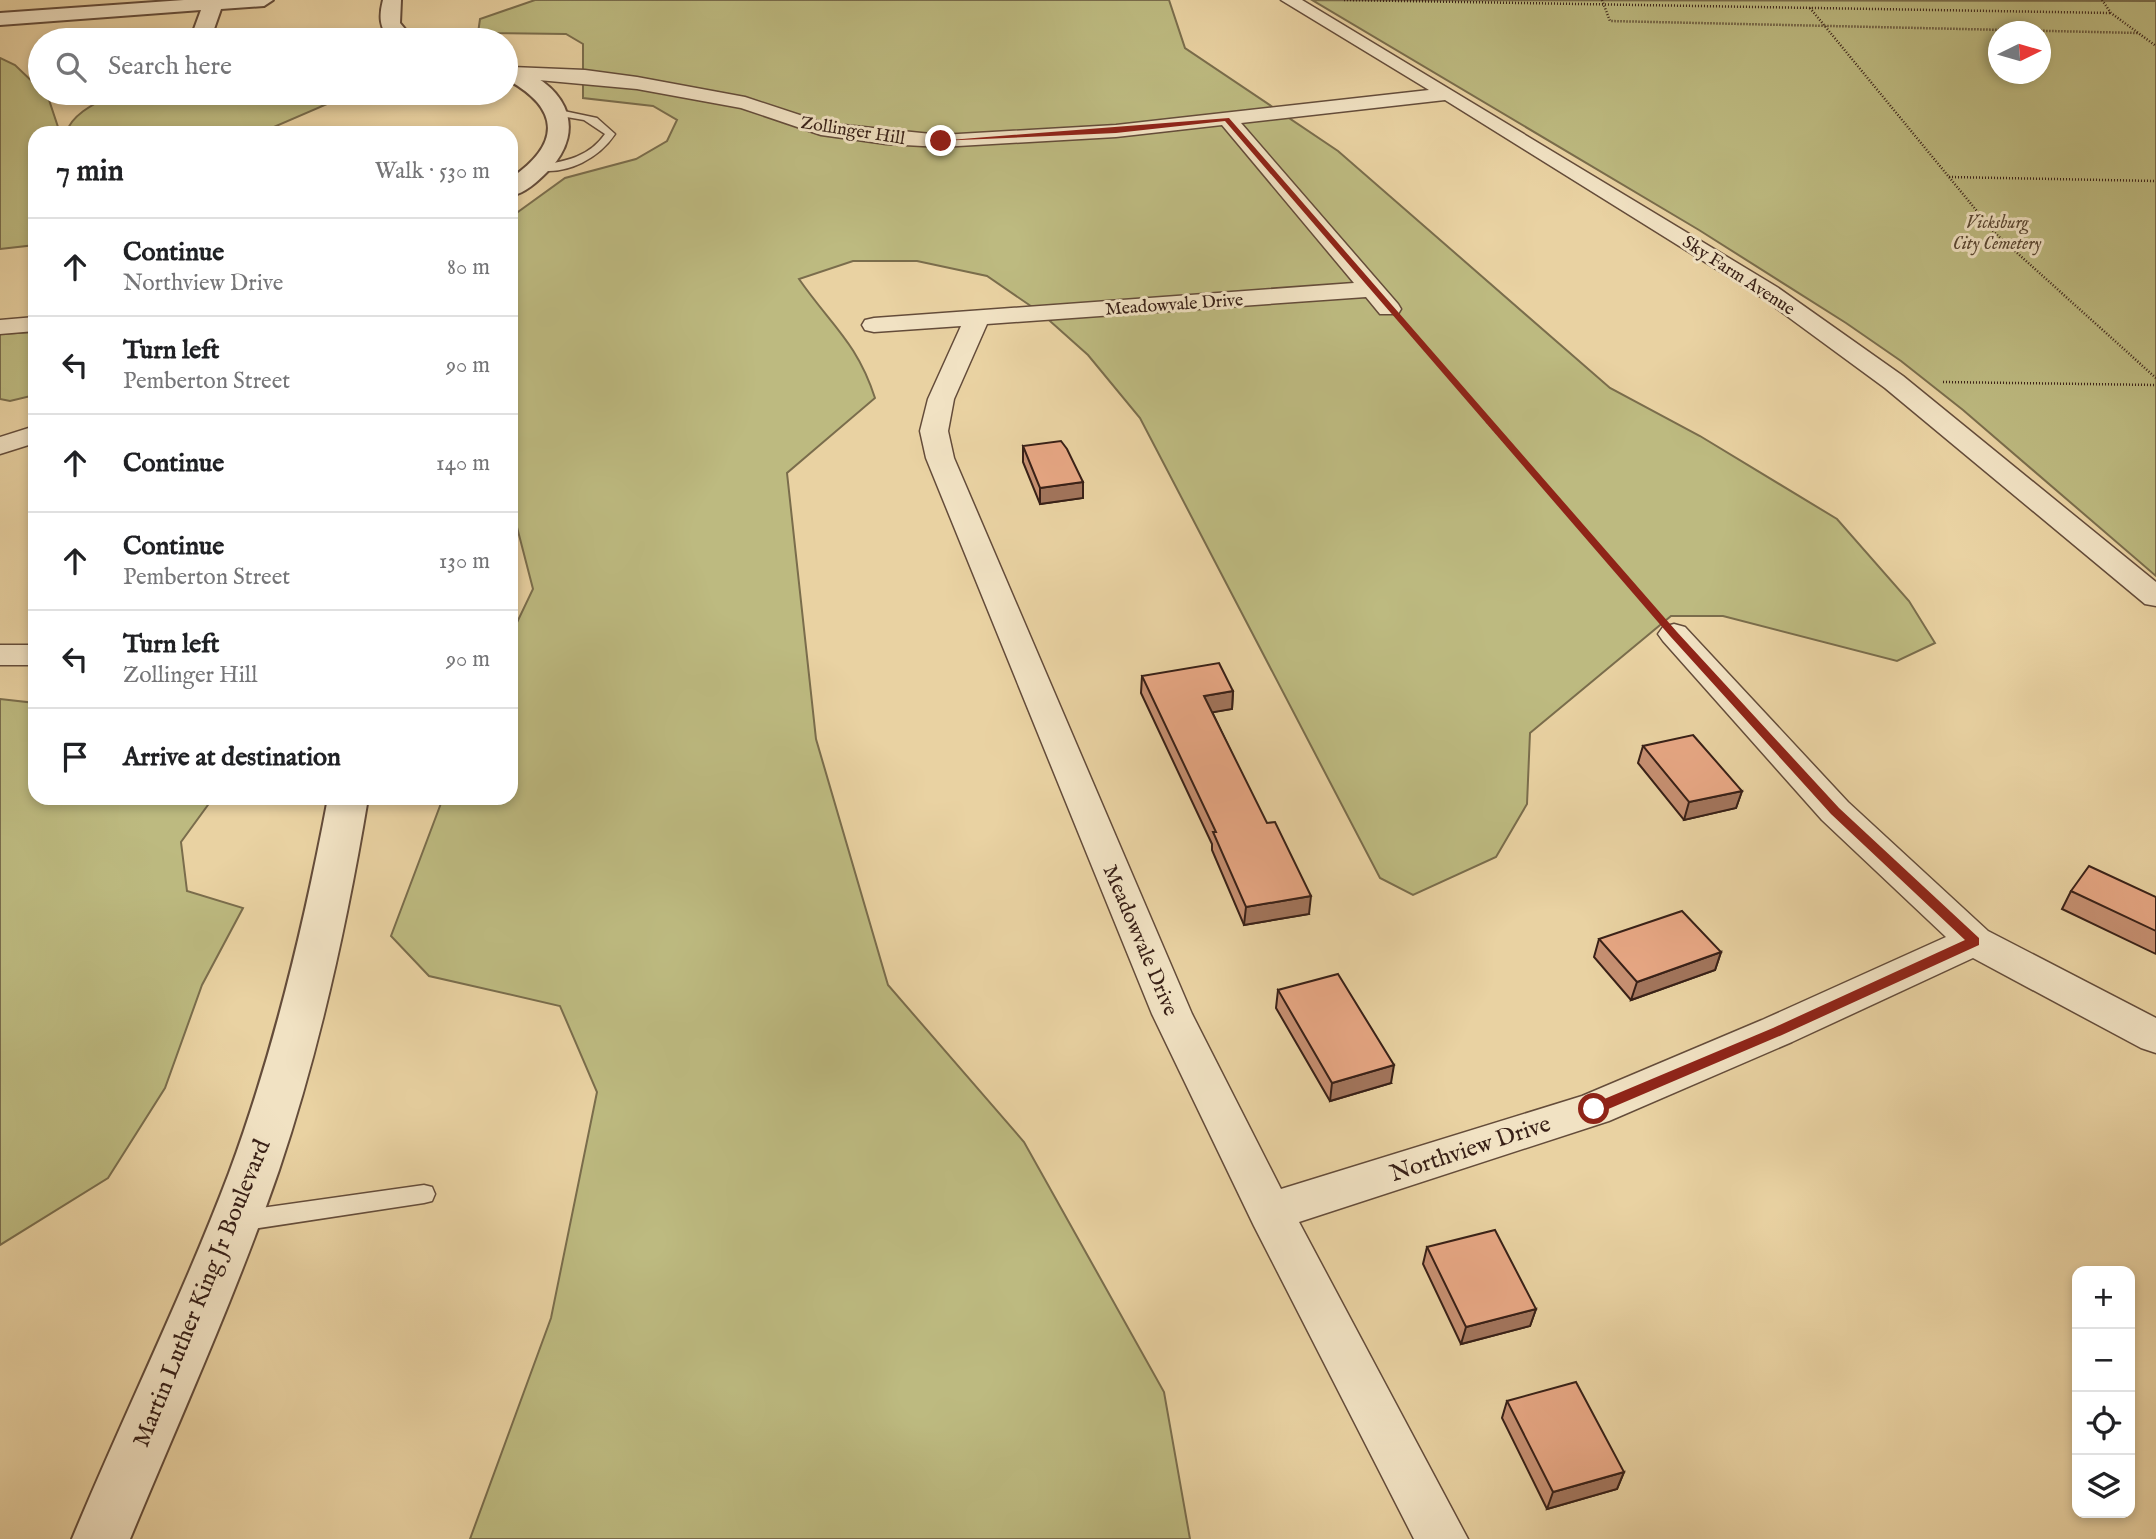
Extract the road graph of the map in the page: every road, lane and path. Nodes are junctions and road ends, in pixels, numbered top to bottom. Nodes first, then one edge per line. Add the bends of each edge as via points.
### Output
1 (264, 0) edge
2 (1290, 0) edge
3 (2102, 0) edge
4 (213, 2) edge
5 (1603, 2) edge
6 (1810, 8) junction
7 (2111, 13) junction
8 (0, 19) edge
9 (1824, 25) junction
10 (204, 28) edge
11 (2138, 33) junction
12 (2156, 46) edge
13 (518, 72) edge
14 (518, 77) edge
15 (1449, 94) junction
16 (559, 113) junction
17 (1227, 119) junction
18 (542, 168) junction
19 (1949, 177) junction
20 (2156, 181) edge
21 (518, 184) edge
22 (1371, 289) junction
23 (1389, 309) joint
24 (977, 319) junction
25 (28, 325) edge
26 (874, 325) dead end
27 (0, 327) edge
28 (2156, 378) edge
29 (1894, 382) junction
30 (2156, 385) edge
31 (28, 436) edge
32 (0, 446) edge
33 (2156, 597) edge
34 (1674, 634) joint
35 (0, 655) edge
36 (28, 655) edge
37 (347, 805) edge
38 (1974, 941) junction
39 (2156, 1037) edge
40 (424, 1194) dead end
41 (1270, 1212) junction
42 (236, 1221) junction
43 (101, 1539) edge
44 (1442, 1539) edge

1 - 4 street
2 - 5 path
2 - 15 street, Sky Farm Avenue
3 - 7 path
4 - 8 street
4 - 10 street
5 - 6 path
5 - 9 path via 1610,21
6 - 7 path
6 - 9 path
7 - 11 path
9 - 11 path
9 - 19 path
11 - 12 path
13 - 17 street, Zollinger Hill via 637,83 745,103 821,129 886,138 1015,138
14 - 16 street via 544,93
15 - 17 street, Zollinger Hill
15 - 29 street, Sky Farm Avenue via 1769,292
16 - 18 street via 560,139
16 - 18 lane via 602,123 610,134 602,148 576,161
17 - 22 street
18 - 21 street
19 - 20 path
19 - 28 path via 1995,233
22 - 23 street
22 - 24 street, Meadowvale Drive
23 - 34 path
24 - 26 street, Meadowvale Drive
24 - 41 street, Meadowvale Drive via 941,399 934,431 940,458 1172,1014
25 - 27 street
29 - 30 path
29 - 33 street, Sky Farm Avenue
31 - 32 street
34 - 38 street via 1835,811
35 - 36 street
37 - 42 street, Martin Luther King Jr Boulevard via 311,978
38 - 39 street
38 - 41 street, Northview Drive via 1594,1109
40 - 42 lane
41 - 44 street, Meadowvale Drive
42 - 43 street, Martin Luther King Jr Boulevard

